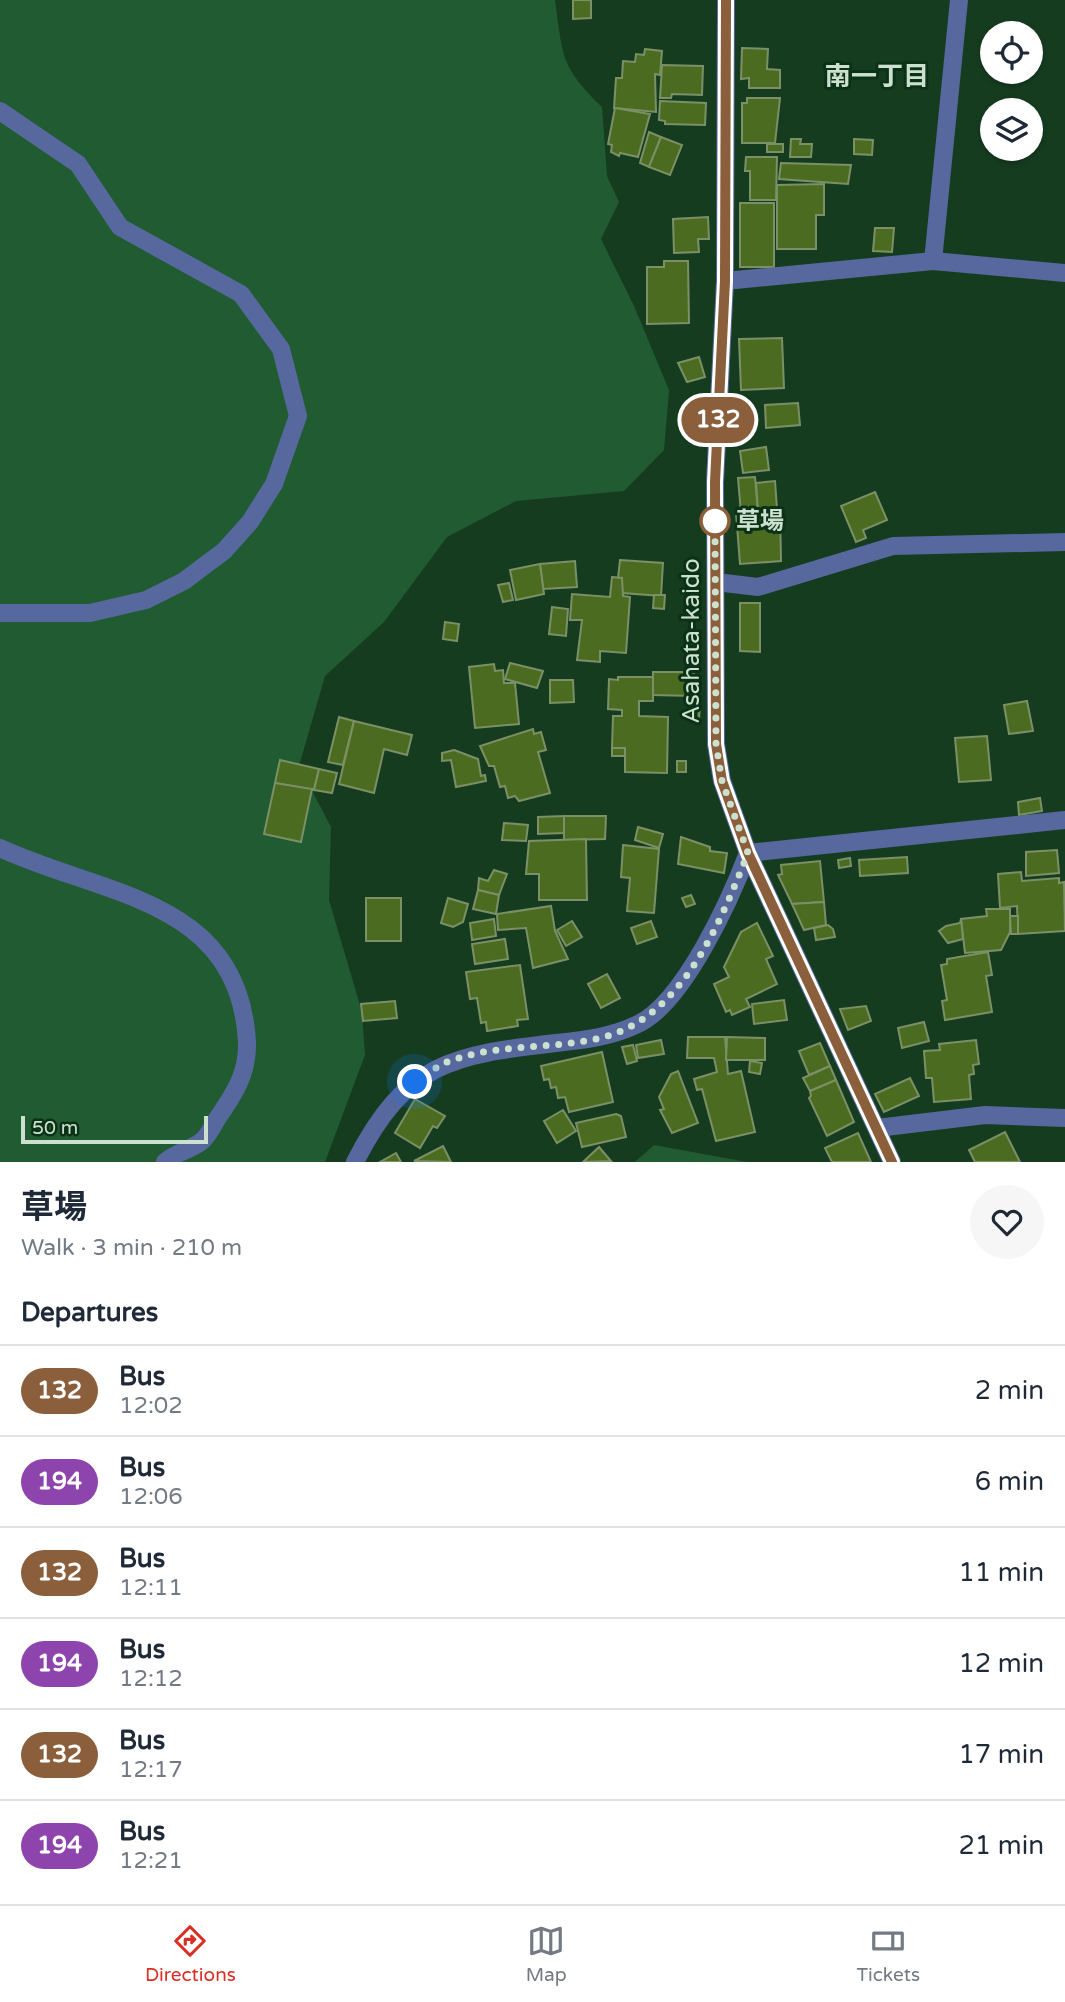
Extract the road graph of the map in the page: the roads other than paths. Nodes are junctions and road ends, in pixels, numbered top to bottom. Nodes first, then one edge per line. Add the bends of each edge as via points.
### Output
1 (726, 0) edge
2 (958, 0) edge
3 (0, 111) edge
4 (933, 261) junction
5 (1065, 273) edge
6 (725, 281) junction
7 (1065, 542) edge
8 (716, 582) junction
9 (0, 613) edge
10 (1065, 820) edge
11 (0, 849) edge
12 (748, 853) junction
13 (1065, 1118) edge
14 (877, 1128) junction
15 (165, 1162) edge
16 (355, 1162) edge
17 (892, 1162) edge

1 - 6 street, Asahata-kaido
2 - 4 street
3 - 9 street via 78,164 120,227 241,294 281,349 298,416 274,484 250,522 224,551 184,581 146,600 90,613
4 - 5 street
4 - 6 street
6 - 8 street, Asahata-kaido via 715,482
7 - 8 street via 893,545 758,587
8 - 12 street, Asahata-kaido via 716,744 722,781
10 - 12 street
11 - 15 street via 158,906 191,928 220,958 245,1010 247,1056 241,1083 203,1140
12 - 14 street, Asahata-kaido
12 - 16 street via 695,963 640,1023 600,1038 485,1051 446,1063 415,1082 390,1107
13 - 14 street via 985,1115
14 - 17 street, Asahata-kaido

